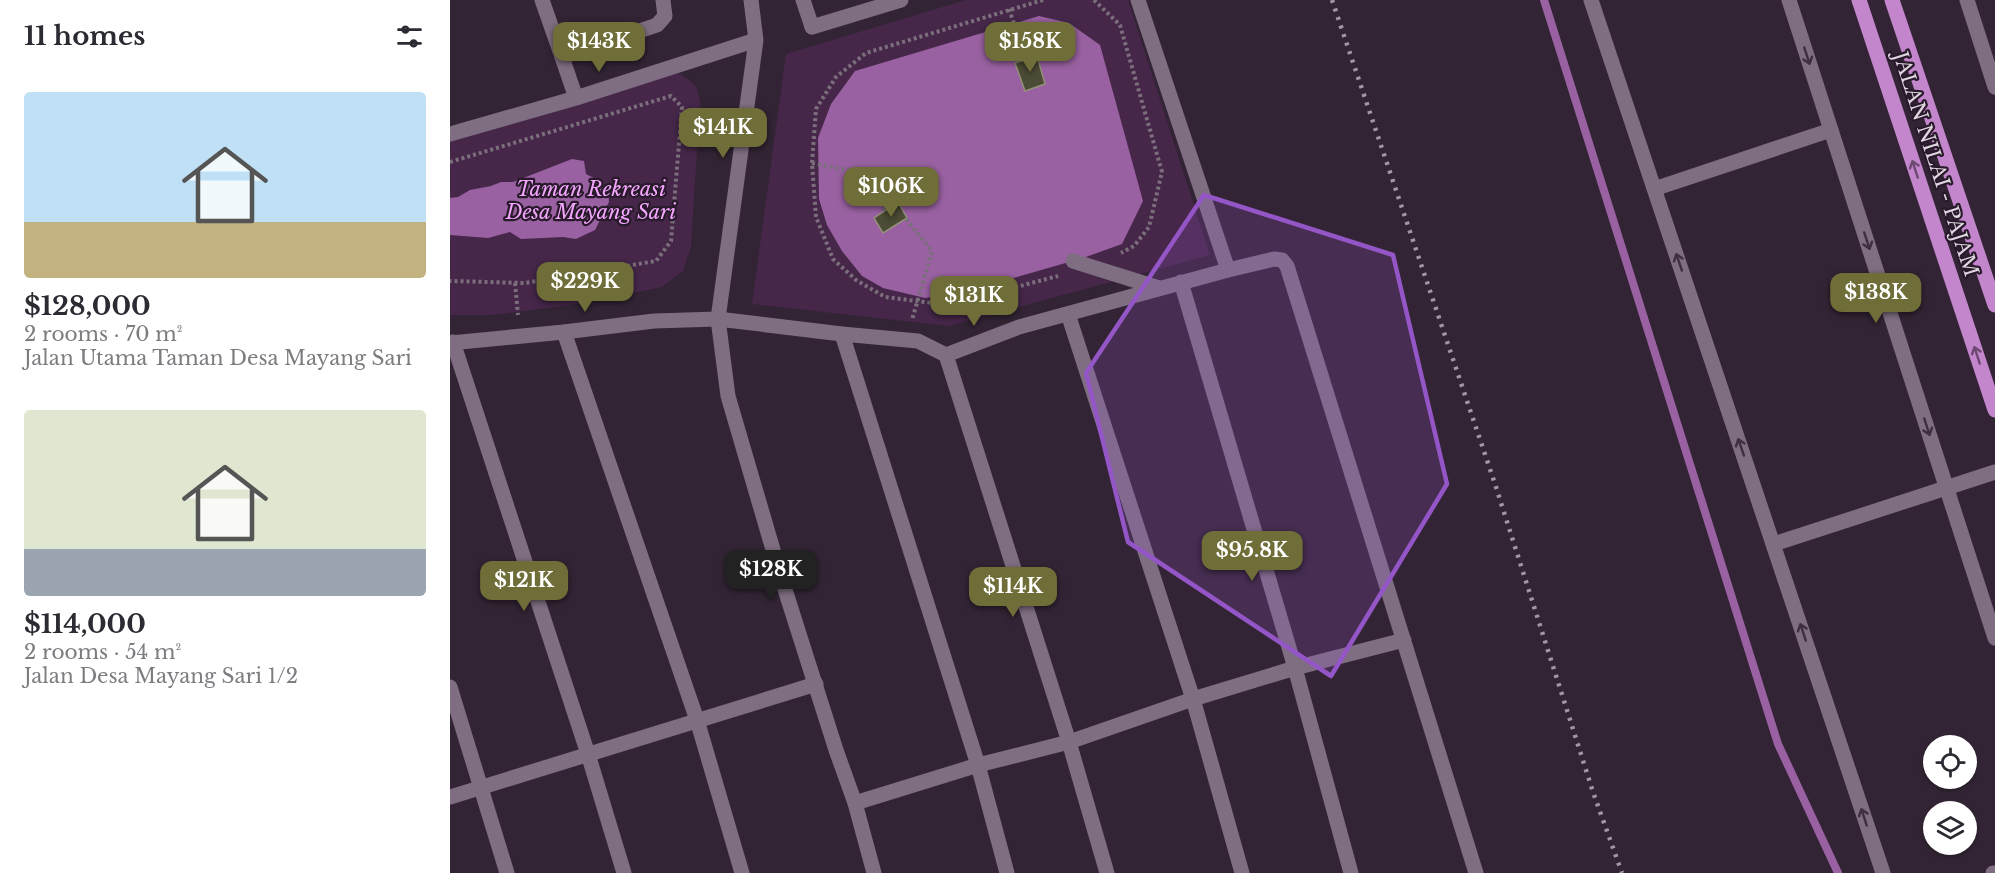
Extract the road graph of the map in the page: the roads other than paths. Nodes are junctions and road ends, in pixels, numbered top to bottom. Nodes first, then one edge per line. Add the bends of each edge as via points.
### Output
1 (542, 0) edge
2 (663, 0) edge
3 (751, 0) edge
4 (803, 0) edge
5 (901, 0) edge
6 (1138, 0) edge
7 (1591, 0) edge
8 (1789, 0) edge
9 (1859, 0) edge
10 (1892, 0) edge
11 (1967, 0) edge
12 (756, 40) junction
13 (562, 57) junction
14 (1995, 87) edge
15 (576, 98) junction
16 (1831, 130) junction
17 (450, 134) edge
18 (1654, 189) junction
19 (1073, 261) dead end
20 (1228, 270) junction
21 (1180, 282) junction
22 (1160, 288) junction
23 (1995, 305) edge
24 (1068, 314) junction
25 (718, 319) junction
26 (564, 332) junction
27 (842, 334) junction
28 (452, 343) edge
29 (946, 355) junction
30 (1995, 410) edge
31 (1995, 472) edge
32 (1946, 488) junction
33 (1774, 544) junction
34 (1995, 638) edge
35 (1404, 640) junction
36 (1295, 668) junction
37 (816, 684) junction
38 (450, 687) edge
39 (1193, 699) junction
40 (697, 720) junction
41 (1069, 742) junction
42 (588, 754) junction
43 (978, 765) junction
44 (482, 787) junction
45 (450, 796) edge
46 (855, 803) junction
47 (507, 873) edge
48 (624, 873) edge
49 (742, 873) edge
50 (874, 873) edge
51 (1007, 873) edge
52 (1107, 873) edge
53 (1242, 873) edge
54 (1351, 873) edge
55 (1476, 873) edge
56 (1882, 873) edge

1 - 13 street
2 - 13 street via 664,16 657,25
3 - 12 street
4 - 5 street via 812,27
6 - 20 street
7 - 18 street
8 -> 16 street
30 -> 9 main road, JALAN NILAI - PAJAM
10 - 23 main road, JALAN NILAI - PAJAM
11 - 14 street
12 - 15 street
12 - 25 street
13 - 15 street
15 - 17 street
16 - 18 street
16 -> 32 street
33 -> 18 street
19 - 22 street
20 - 21 street
20 - 35 street via 1274,259 1287,266
21 - 22 street
21 - 36 street
22 - 24 street
24 - 29 street via 1019,327
24 - 39 street
25 - 26 street via 654,321
25 - 27 street
25 - 37 street via 728,396
26 - 28 street
26 - 40 street
27 - 29 street via 918,341
27 - 43 street
28 - 42 street
29 - 41 street
31 - 32 street
32 - 33 street
32 - 34 street
56 -> 33 street
35 - 36 street
35 - 55 street
36 - 39 street
36 - 54 street
37 - 40 street
37 - 46 street
38 - 44 street
39 - 41 street
39 - 53 street
40 - 42 street
40 - 49 street
41 - 43 street
41 - 52 street
42 - 44 street
42 - 48 street
43 - 46 street
43 - 51 street
44 - 45 street
44 - 47 street
46 - 50 street

